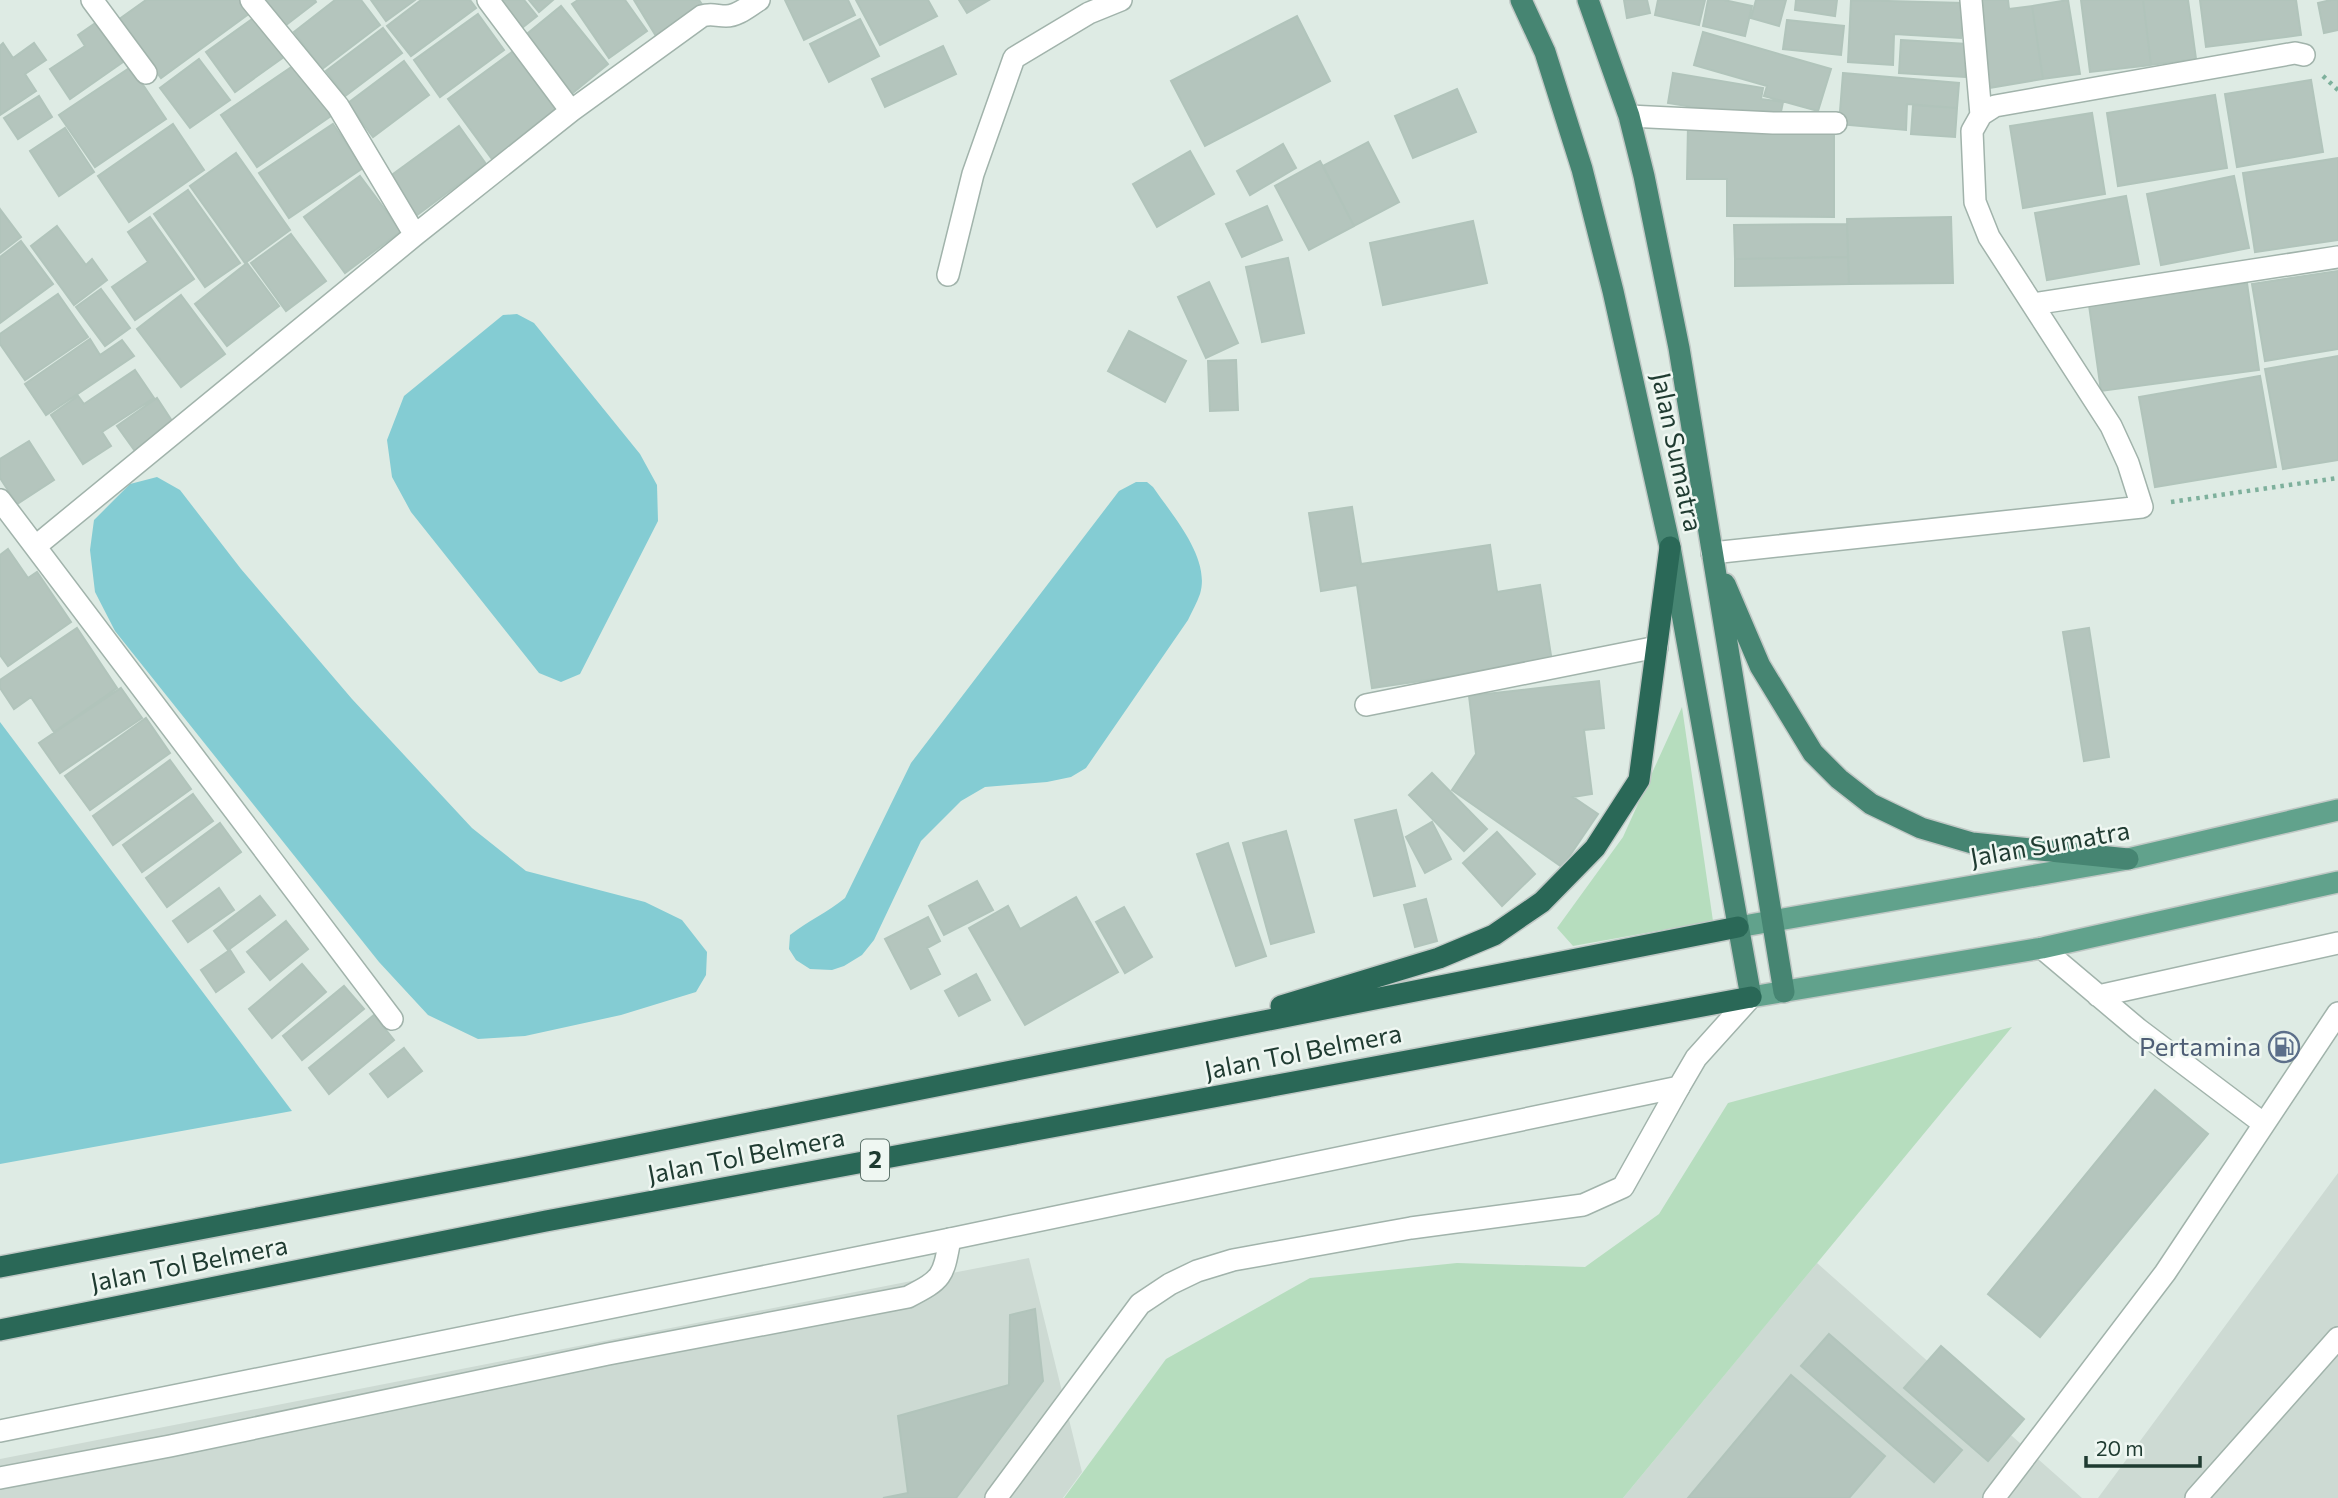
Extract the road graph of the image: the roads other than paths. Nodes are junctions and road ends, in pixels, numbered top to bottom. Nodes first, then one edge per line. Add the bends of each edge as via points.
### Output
1 (92, 0) edge
2 (251, 0) edge
3 (488, 0) edge
4 (759, 0) edge
5 (1121, 0) edge
6 (1521, 0) edge
7 (1588, 0) edge
8 (1971, 0) edge
9 (2304, 55) dead end
10 (146, 73) dead end
11 (571, 111) junction
12 (1981, 115) junction
13 (1629, 116) junction
14 (1836, 122) dead end
15 (415, 235) junction
16 (2338, 257) edge
17 (948, 275) dead end
18 (2033, 304) junction
19 (0, 500) edge
20 (36, 546) junction
21 (1670, 547) junction
22 (1712, 553) junction
23 (1657, 646) junction
24 (1366, 705) dead end
25 (2338, 810) edge
26 (2128, 859) junction
27 (2338, 882) edge
28 (1770, 922) junction
29 (1738, 928) junction
30 (2338, 943) edge
31 (2042, 948) junction
32 (1784, 992) junction
33 (2098, 996) junction
34 (1751, 997) junction
35 (2338, 1013) edge
36 (392, 1019) dead end
37 (1168, 1041) junction
38 (1679, 1087) junction
39 (2264, 1124) junction
40 (950, 1239) junction
41 (0, 1267) edge
42 (0, 1330) edge
43 (2338, 1338) edge
44 (0, 1431) edge
45 (0, 1478) edge
46 (996, 1498) edge
47 (1994, 1498) edge
48 (2196, 1498) edge

1 - 10 street
2 - 15 street via 338,106
3 - 11 street
4 - 11 street via 737,14 702,16
5 - 17 street via 1089,13 1014,58 973,174
6 - 21 highway, Jalan Sumatra via 1545,52 1582,169
7 - 13 highway, Jalan Sumatra
8 - 12 street
9 - 12 street via 1995,106
11 - 15 street
12 - 18 street via 1972,131 1975,202 1989,237
13 - 14 street
13 - 22 highway, Jalan Sumatra via 1679,348
15 - 20 street
16 - 18 street
18 - 22 street via 2111,426 2142,507
19 - 20 street
20 - 36 street
21 - 23 highway
21 - 29 highway, Jalan Sumatra
22 - 26 highway via 1760,666 1813,753 1871,804 1921,828 1972,843
22 - 28 highway, Jalan Sumatra
23 - 24 street
23 - 37 highway via 1639,780 1595,848 1542,902 1494,935 1439,958
25 - 26 main road, Jalan Sumatra
26 - 28 main road, Jalan Sumatra
27 - 31 main road
28 - 29 main road, Jalan Sumatra
28 - 32 highway, Jalan Sumatra
29 - 34 highway, Jalan Sumatra
29 - 37 highway, Jalan Tol Belmera / 2
30 - 33 street
31 - 32 main road
31 - 33 street
32 - 34 main road
33 - 39 street
34 - 38 street via 1696,1058
34 - 42 highway, Jalan Tol Belmera / 2 via 546,1221
35 - 39 street
37 - 41 highway, Jalan Tol Belmera / 2
38 - 40 street
38 - 46 street via 1623,1187 1583,1205 1267,1252 1197,1271 1170,1284 1140,1304
39 - 47 street via 2165,1273
40 - 44 street
40 - 45 street via 945,1268 935,1283 908,1297
43 - 48 street

